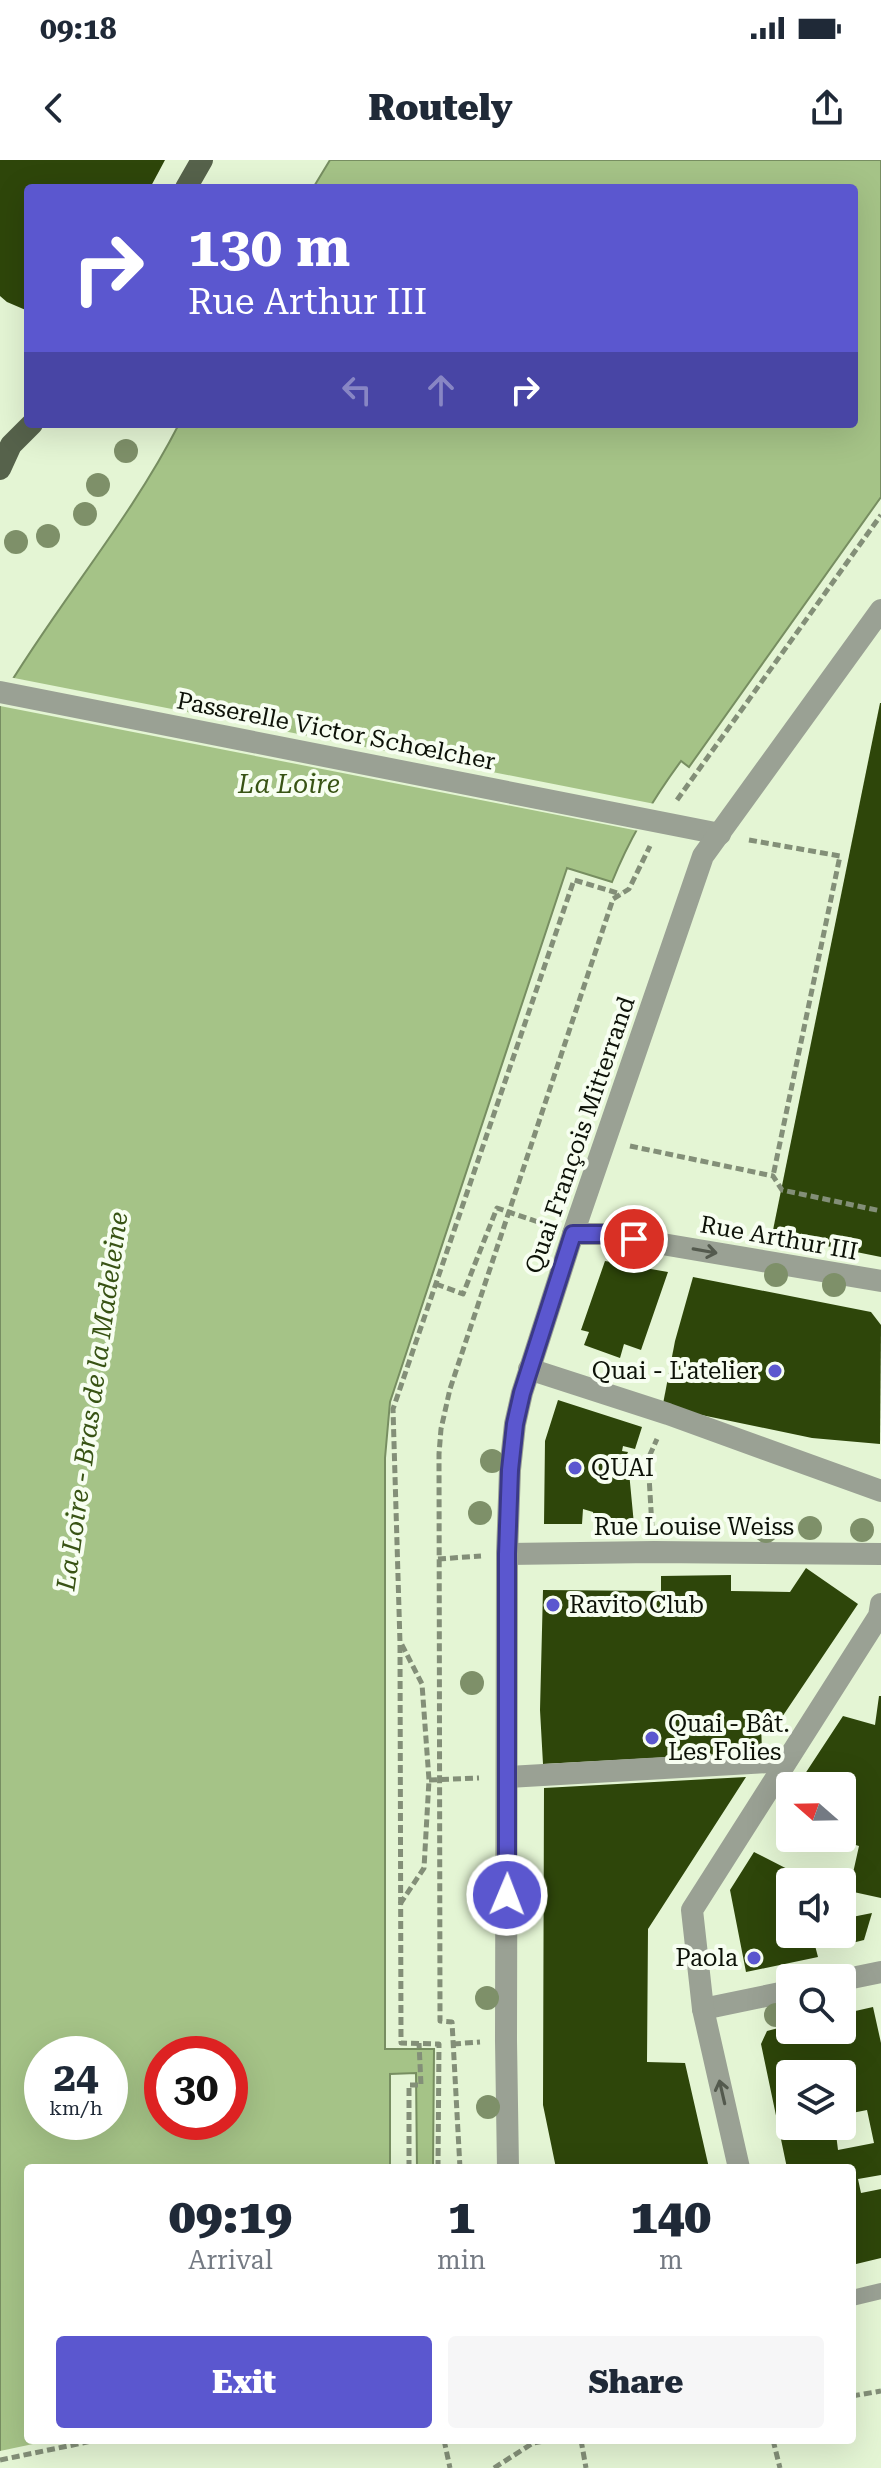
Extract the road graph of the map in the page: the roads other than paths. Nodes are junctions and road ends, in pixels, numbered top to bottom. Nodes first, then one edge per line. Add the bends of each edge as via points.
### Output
1 (202, 160) edge
2 (188, 184) edge
3 (27, 428) edge
4 (6, 447) edge
5 (0, 469) edge
6 (881, 610) edge
7 (0, 692) edge
8 (720, 834) junction
9 (573, 1234) junction
10 (881, 1281) edge
11 (529, 1369) junction
12 (881, 1491) edge
13 (507, 1554) junction
14 (881, 1554) edge
15 (881, 1604) edge
16 (786, 1761) junction
17 (508, 1777) junction
18 (881, 1972) edge
19 (856, 1977) edge
20 (776, 1994) edge
21 (703, 2009) junction
22 (508, 2164) edge
23 (738, 2164) edge
24 (881, 2291) edge
25 (856, 2297) edge

1 - 2 main road
3 - 4 main road
4 - 5 main road
6 - 8 street, Quai François Mitterrand
7 - 8 street, Passerelle Victor Schœlcher
8 - 9 street, Quai François Mitterrand via 703,856
9 -> 10 street, Rue Arthur III via 603,1234
9 - 11 street, Quai François Mitterrand
11 - 12 street
11 - 13 street, Quai François Mitterrand via 515,1424
13 - 14 street, Rue Louise Weiss
13 - 17 street, Quai François Mitterrand
15 - 16 street via 879,1616
16 - 17 street
16 - 21 street via 692,1910
17 - 22 street, Quai François Mitterrand
18 - 19 street
20 - 21 street
23 -> 21 street
24 - 25 lane

